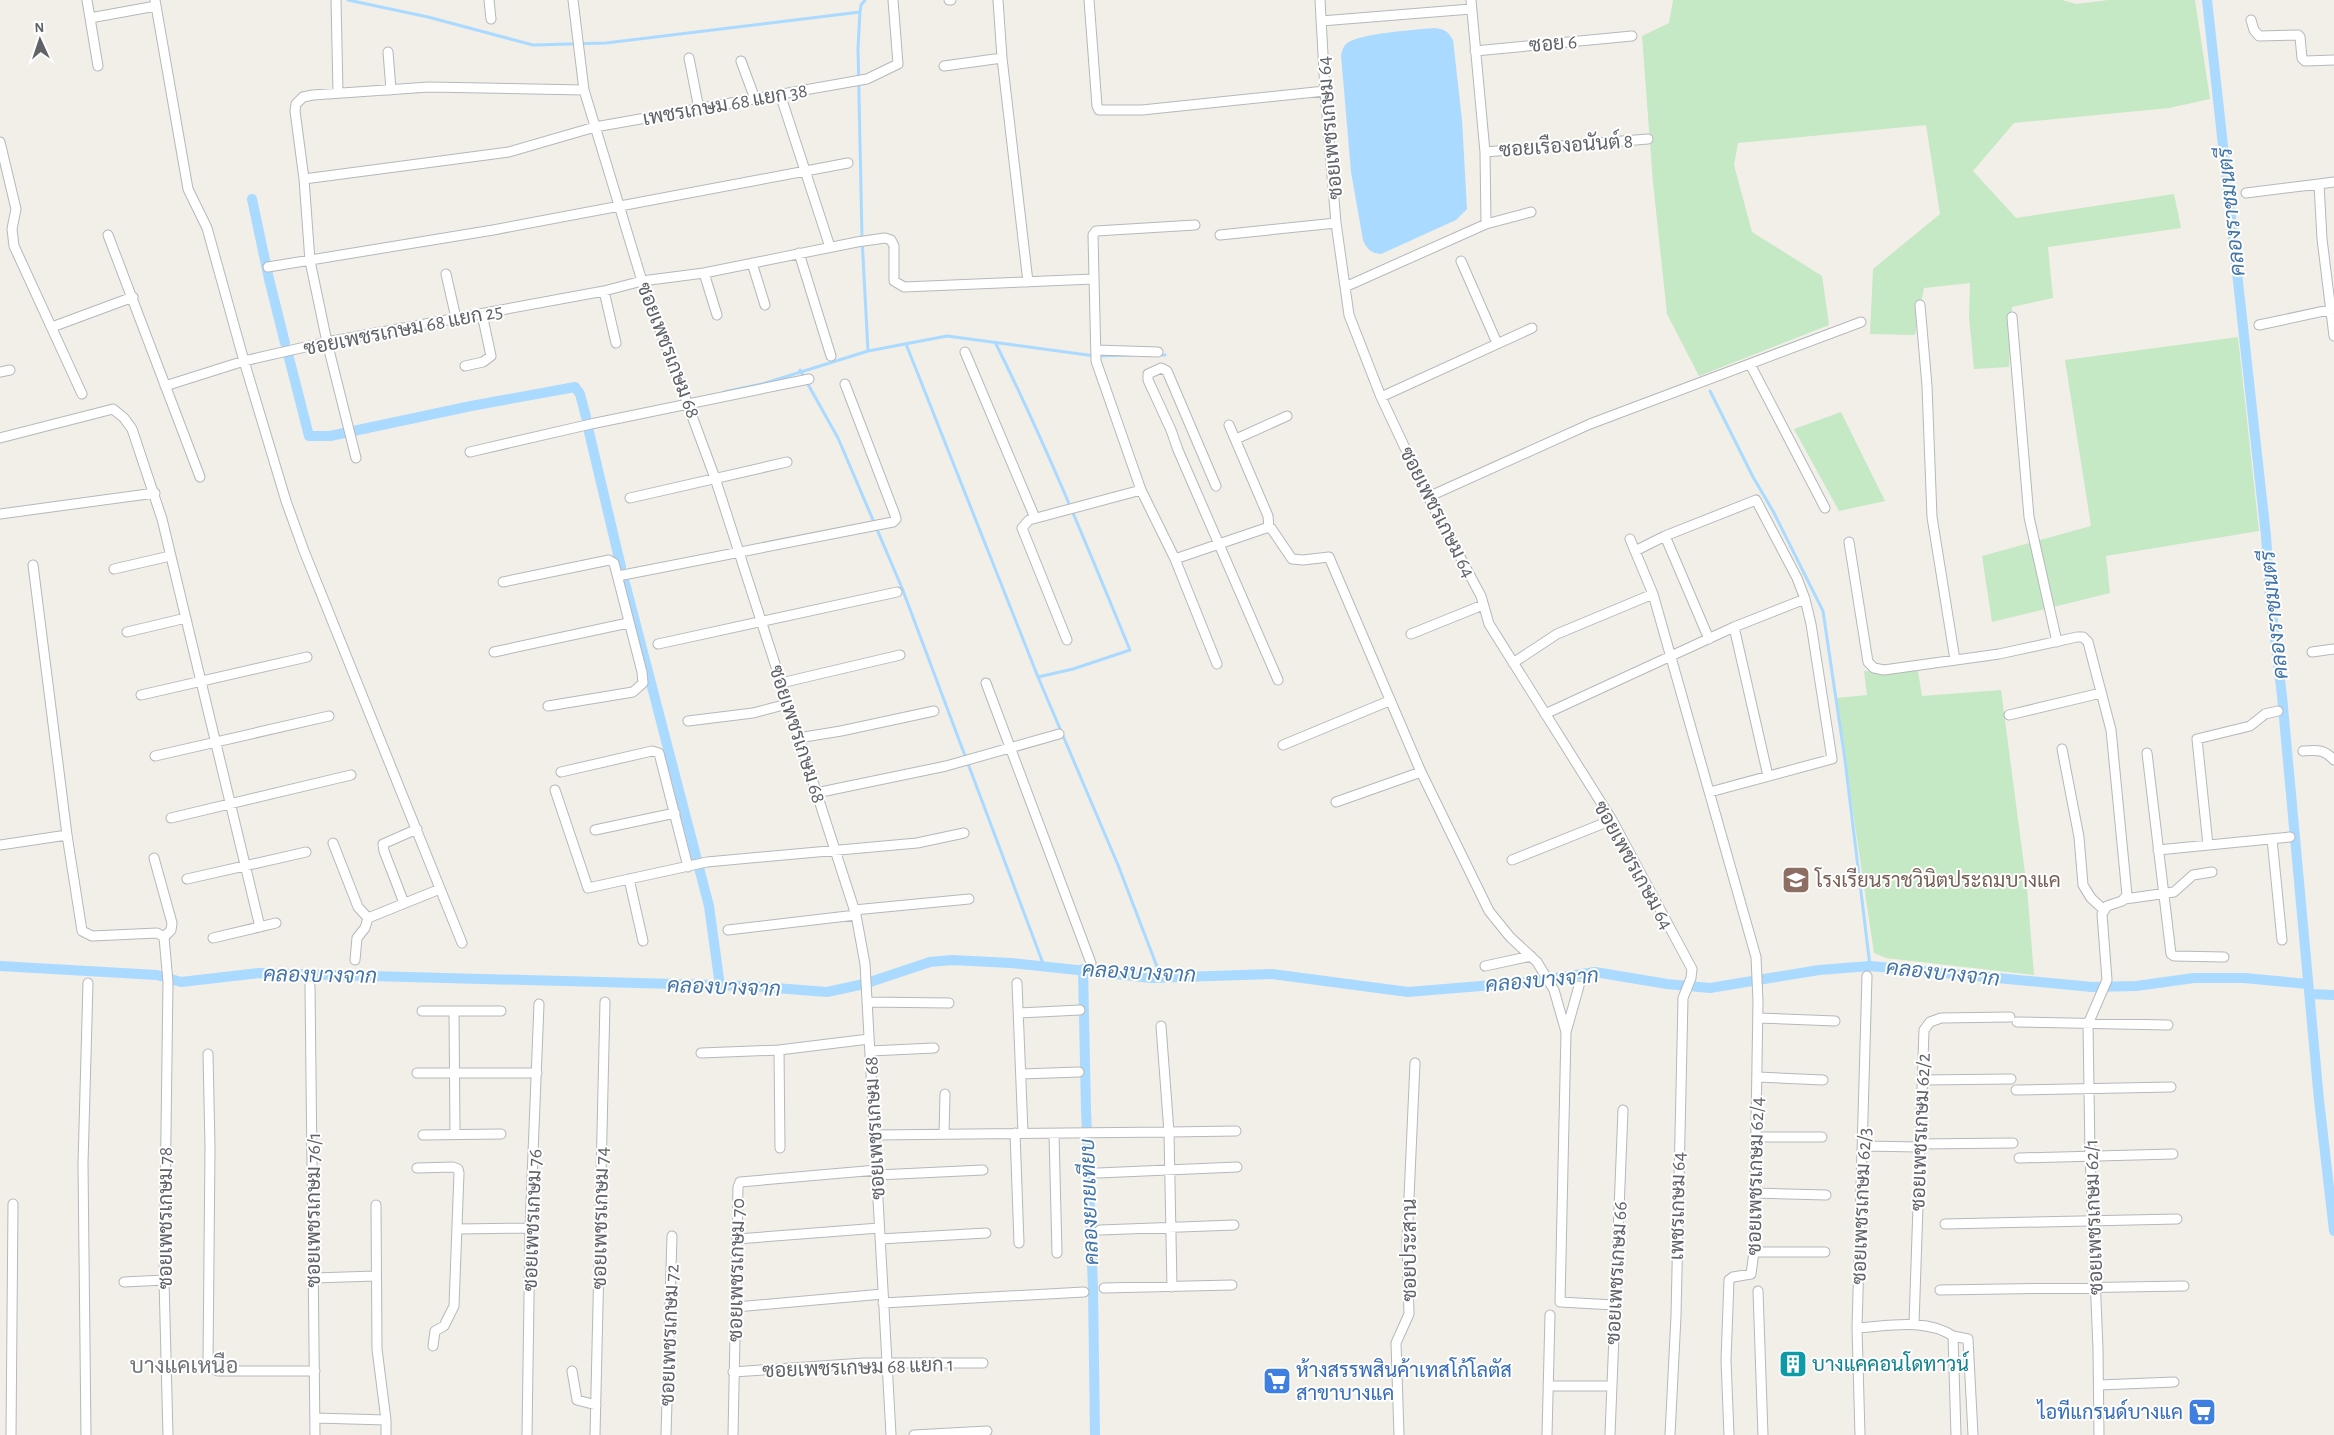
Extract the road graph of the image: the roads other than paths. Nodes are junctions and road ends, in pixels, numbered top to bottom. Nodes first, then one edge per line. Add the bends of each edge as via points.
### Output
1 (87, 0) edge
2 (336, 0) edge
3 (490, 0) edge
4 (573, 0) edge
5 (893, 0) edge
6 (998, 0) edge
7 (1089, 0) edge
8 (1320, 0) edge
9 (156, 3) edge
10 (1471, 4) edge
11 (90, 18) junction
12 (491, 18) dead end
13 (2251, 20) dead end
14 (1321, 21) junction
15 (1632, 36) dead end
16 (1475, 51) junction
17 (388, 52) dead end
18 (689, 58) dead end
19 (1002, 58) junction
20 (2334, 60) edge
21 (740, 61) dead end
22 (98, 66) dead end
23 (944, 66) dead end
24 (391, 90) junction
25 (584, 90) junction
26 (1325, 91) junction
27 (338, 92) junction
28 (780, 94) junction
29 (755, 99) junction
30 (699, 109) junction
31 (595, 127) junction
32 (1648, 139) dead end
33 (0, 146) edge
34 (1484, 152) junction
35 (848, 163) dead end
36 (806, 171) junction
37 (304, 180) junction
38 (2334, 182) edge
39 (2319, 184) junction
40 (2246, 193) dead end
41 (620, 205) junction
42 (1531, 212) dead end
43 (1336, 223) junction
44 (1486, 224) junction
45 (1195, 225) dead end
46 (108, 235) dead end
47 (1220, 235) dead end
48 (830, 247) junction
49 (799, 253) junction
50 (310, 261) junction
51 (1461, 261) dead end
52 (752, 263) junction
53 (268, 267) dead end
54 (704, 272) junction
55 (446, 274) dead end
56 (1093, 279) junction
57 (642, 282) junction
58 (1028, 282) junction
59 (1344, 287) junction
60 (604, 291) junction
61 (133, 298) junction
62 (765, 305) dead end
63 (1920, 305) dead end
64 (2333, 309) edge
65 (482, 314) junction
66 (717, 315) dead end
67 (2012, 317) dead end
68 (456, 318) junction
69 (1861, 322) dead end
70 (2259, 325) dead end
71 (52, 327) junction
72 (1532, 328) dead end
73 (2334, 336) edge
74 (327, 342) junction
75 (616, 343) dead end
76 (1497, 343) junction
77 (965, 352) dead end
78 (1158, 352) dead end
79 (1096, 355) junction
80 (831, 356) dead end
81 (244, 361) junction
82 (1750, 364) junction
83 (465, 366) dead end
84 (10, 370) dead end
85 (0, 372) edge
86 (809, 379) dead end
87 (845, 384) dead end
88 (165, 386) junction
89 (82, 394) dead end
90 (1381, 397) junction
91 (689, 404) junction
92 (1287, 416) dead end
93 (1229, 425) dead end
94 (0, 438) edge
95 (1236, 439) junction
96 (470, 452) dead end
97 (356, 458) dead end
98 (786, 462) dead end
99 (200, 477) dead end
100 (715, 478) junction
101 (1216, 486) dead end
102 (1140, 490) junction
103 (155, 493) junction
104 (1428, 497) junction
105 (630, 498) dead end
106 (1825, 508) dead end
107 (0, 514) edge
108 (1035, 518) junction
109 (1269, 528) junction
110 (1666, 536) junction
111 (1630, 540) dead end
112 (1849, 542) dead end
113 (1220, 543) junction
114 (739, 551) junction
115 (1635, 551) junction
116 (170, 556) junction
117 (1175, 559) junction
118 (33, 565) dead end
119 (114, 569) dead end
120 (618, 576) junction
121 (503, 582) dead end
122 (897, 592) dead end
123 (1653, 594) junction
124 (1805, 599) junction
125 (1483, 605) junction
126 (186, 618) junction
127 (762, 621) junction
128 (628, 623) junction
129 (1734, 627) junction
130 (127, 632) dead end
131 (1411, 634) dead end
132 (1709, 639) junction
133 (1067, 640) dead end
134 (2057, 642) junction
135 (658, 644) dead end
136 (2334, 649) edge
137 (494, 652) dead end
138 (2312, 652) dead end
139 (900, 655) dead end
140 (1672, 656) junction
141 (307, 657) dead end
142 (1954, 660) junction
143 (1513, 663) junction
144 (1217, 664) dead end
145 (201, 680) junction
146 (1278, 680) dead end
147 (986, 683) dead end
148 (781, 684) junction
149 (2102, 693) junction
150 (141, 695) dead end
151 (1389, 702) junction
152 (787, 704) junction
153 (548, 706) dead end
154 (934, 711) dead end
155 (2278, 711) dead end
156 (1545, 714) junction
157 (2009, 715) dead end
158 (329, 716) dead end
159 (688, 721) dead end
160 (1060, 734) dead end
161 (798, 738) junction
162 (216, 742) junction
163 (1282, 745) dead end
164 (1011, 748) junction
165 (2062, 749) dead end
166 (2303, 751) dead end
167 (2147, 753) dead end
168 (155, 756) dead end
169 (2334, 760) edge
170 (561, 772) dead end
171 (1421, 772) junction
172 (351, 775) dead end
173 (1768, 776) junction
174 (555, 790) dead end
175 (1710, 792) junction
176 (816, 793) junction
177 (1336, 802) dead end
178 (230, 803) junction
179 (675, 813) junction
180 (171, 818) dead end
181 (1612, 820) junction
182 (416, 829) junction
183 (595, 830) dead end
184 (964, 833) dead end
185 (67, 835) junction
186 (2290, 837) dead end
187 (2272, 839) junction
188 (332, 843) dead end
189 (0, 845) edge
190 (2208, 845) junction
191 (2158, 850) junction
192 (835, 851) junction
193 (306, 852) dead end
194 (154, 858) dead end
195 (1512, 860) dead end
196 (245, 866) junction
197 (691, 866) junction
198 (2212, 872) dead end
199 (187, 879) dead end
200 (628, 879) junction
201 (440, 889) junction
202 (2164, 894) junction
203 (2125, 898) junction
204 (968, 899) dead end
205 (404, 904) junction
206 (2104, 910) junction
207 (855, 912) junction
208 (368, 918) junction
209 (276, 923) dead end
210 (260, 927) junction
211 (728, 930) dead end
212 (164, 938) junction
213 (213, 938) dead end
214 (2282, 940) dead end
215 (643, 941) dead end
216 (462, 943) dead end
217 (2224, 957) dead end
218 (1534, 959) junction
219 (355, 960) dead end
220 (1091, 963) dead end
221 (1485, 966) dead end
222 (1867, 976) dead end
223 (1692, 978) joint
224 (88, 983) dead end
225 (1017, 983) dead end
226 (310, 986) dead end
227 (1579, 986) dead end
228 (867, 999) junction
229 (605, 1002) dead end
230 (948, 1003) dead end
231 (539, 1004) dead end
232 (1080, 1010) dead end
233 (422, 1011) dead end
234 (454, 1011) junction
235 (501, 1012) dead end
236 (1018, 1013) junction
237 (1758, 1018) junction
238 (1835, 1021) dead end
239 (2088, 1024) junction
240 (1161, 1026) dead end
241 (2168, 1026) dead end
242 (1566, 1032) junction
243 (869, 1039) junction
244 (934, 1048) dead end
245 (779, 1050) junction
246 (870, 1051) junction
247 (701, 1053) dead end
248 (208, 1054) dead end
249 (1415, 1063) dead end
250 (1079, 1072) dead end
251 (417, 1073) dead end
252 (537, 1073) junction
253 (455, 1074) junction
254 (1021, 1074) junction
255 (1757, 1077) junction
256 (2012, 1079) dead end
257 (1823, 1080) dead end
258 (1923, 1080) junction
259 (2171, 1087) dead end
260 (2089, 1088) junction
261 (2016, 1090) dead end
262 (944, 1094) dead end
263 (1623, 1110) dead end
264 (1236, 1130) dead end
265 (1168, 1132) junction
266 (454, 1133) junction
267 (1019, 1133) junction
268 (501, 1134) dead end
269 (873, 1134) junction
270 (944, 1134) junction
271 (1054, 1134) junction
272 (423, 1135) dead end
273 (1756, 1136) junction
274 (1822, 1137) dead end
275 (2013, 1143) dead end
276 (1863, 1146) junction
277 (1919, 1146) junction
278 (780, 1148) dead end
279 (2173, 1154) dead end
280 (2090, 1155) junction
281 (2019, 1158) dead end
282 (1237, 1167) dead end
283 (416, 1168) dead end
284 (983, 1170) dead end
285 (1170, 1170) junction
286 (877, 1173) junction
287 (1098, 1173) dead end
288 (1755, 1193) junction
289 (1826, 1195) dead end
290 (13, 1204) dead end
291 (376, 1205) dead end
292 (2177, 1219) dead end
293 (2093, 1221) junction
294 (1945, 1224) dead end
295 (1234, 1225) dead end
296 (1171, 1227) junction
297 (530, 1228) junction
298 (879, 1228) junction
299 (457, 1229) junction
300 (1100, 1230) dead end
301 (986, 1233) dead end
302 (672, 1236) dead end
303 (738, 1239) junction
304 (880, 1239) junction
305 (1019, 1243) dead end
306 (1754, 1252) junction
307 (1825, 1252) dead end
308 (1057, 1253) dead end
309 (375, 1276) junction
310 (314, 1278) junction
311 (164, 1280) junction
312 (124, 1282) dead end
313 (1232, 1285) dead end
314 (2184, 1286) dead end
315 (1172, 1287) junction
316 (1104, 1288) dead end
317 (2096, 1288) junction
318 (1940, 1290) dead end
319 (1758, 1291) dead end
320 (1084, 1292) dead end
321 (883, 1298) junction
322 (1614, 1305) junction
323 (736, 1306) junction
324 (1550, 1316) dead end
325 (1914, 1324) junction
326 (1857, 1328) junction
327 (1953, 1336) junction
328 (433, 1346) dead end
329 (983, 1363) dead end
330 (1970, 1363) junction
331 (887, 1364) junction
332 (1955, 1364) junction
333 (315, 1371) junction
334 (572, 1371) dead end
335 (733, 1372) junction
336 (2174, 1382) dead end
337 (2099, 1385) junction
338 (1548, 1386) junction
339 (1611, 1386) junction
340 (1972, 1397) junction
341 (1955, 1398) junction
342 (596, 1405) junction
343 (315, 1418) junction
344 (386, 1420) junction
345 (987, 1431) dead end
346 (11, 1435) edge
347 (86, 1435) edge
348 (168, 1435) edge
349 (315, 1435) edge
350 (386, 1435) edge
351 (527, 1435) edge
352 (595, 1435) edge
353 (666, 1435) edge
354 (733, 1435) edge
355 (891, 1435) edge
356 (914, 1435) edge
357 (1399, 1435) edge
358 (1548, 1435) edge
359 (1610, 1435) edge
360 (1670, 1435) edge
361 (1729, 1435) edge
362 (1763, 1435) edge
363 (1860, 1435) edge
364 (1956, 1435) edge
365 (1973, 1435) edge
366 (2099, 1435) edge

1 - 11 street
2 - 27 street
3 - 12 street
4 - 25 street, ซอยเพชรเกษม 68
5 - 28 street, เพชรเกษม 68 แยก 38 via 898,64 867,79
6 - 19 street
7 - 26 street via 1099,110 1142,110
8 - 14 street, ซอยเพชรเกษม 64
9 - 11 street
9 - 81 street via 188,189 207,228
10 - 14 street
10 - 16 street
11 - 22 street
13 - 20 street via 2259,36 2298,35 2305,61
14 - 26 street, ซอยเพชรเกษม 64
15 - 16 street, ซอย 6
16 - 34 street
17 - 24 street
18 - 30 street
19 - 23 street
19 - 58 street
21 - 29 street
24 - 25 street via 429,87
24 - 27 street
25 - 31 street, ซอยเพชรเกษม 68
26 - 43 street, ซอยเพชรเกษม 64
27 - 37 street via 303,97 296,104
28 - 29 street, เพชรเกษม 68 แยก 38
28 - 36 street
29 - 30 street, เพชรเกษม 68 แยก 38
30 - 31 street, เพชรเกษม 68 แยก 38
31 - 37 street, เพชรเกษม 68 แยก 38 via 509,152
31 - 41 street, ซอยเพชรเกษม 68
32 - 34 street, ซอยเรืองอนันต์ 8
33 - 71 street via 16,209 12,229 14,246
34 - 44 street
35 - 36 street
36 - 41 street
36 - 48 street
37 - 50 street
38 - 39 street
39 - 40 street
39 - 64 street via 2322,239
41 - 50 street
41 - 57 street, ซอยเพชรเกษม 68
42 - 44 street
43 - 47 street
43 - 59 street, ซอยเพชรเกษม 64
44 - 59 street
45 - 56 street via 1096,231 1093,235
46 - 61 street
48 - 49 street, ซอยเพชรเกษม 68 แยก 25
48 - 58 street, ซอยเพชรเกษม 68 แยก 25 via 885,238 891,240 894,246 892,276 898,285 904,287
49 - 52 street, ซอยเพชรเกษม 68 แยก 25
49 - 80 street
50 - 53 street
50 - 74 street
51 - 76 street
52 - 54 street, ซอยเพชรเกษม 68 แยก 25
52 - 62 street
54 - 57 street, ซอยเพชรเกษม 68 แยก 25
54 - 66 street
55 - 68 street
56 - 58 street
56 - 79 street
57 - 60 street, ซอยเพชรเกษม 68 แยก 25
57 - 91 street, ซอยเพชรเกษม 68
59 - 90 street, ซอยเพชรเกษม 64 via 1352,327
60 - 65 street, ซอยเพชรเกษม 68 แยก 25
60 - 75 street
61 - 71 street
61 - 88 street
63 - 142 street via 1932,517
64 - 70 street
64 - 73 street
65 - 68 street, ซอยเพชรเกษม 68 แยก 25
65 - 83 street via 491,356 483,362
67 - 134 street via 2029,517
68 - 74 street, ซอยเพชรเกษม 68 แยก 25
69 - 82 street
71 - 89 street
72 - 76 street
74 - 81 street, ซอยเพชรเกษม 68 แยก 25
74 - 97 street
76 - 90 street
77 - 108 street
78 - 79 street
79 - 102 street
81 - 88 street, ซอยเพชรเกษม 68 แยก 25
81 - 182 street via 304,550
82 - 104 street via 1590,424
82 - 106 street
84 - 85 street
86 - 91 street
87 - 114 street via 896,519
88 - 99 street
90 - 104 street, ซอยเพชรเกษม 64
91 - 96 street
91 - 100 street, ซอยเพชรเกษม 68
92 - 95 street
93 - 95 street
94 - 103 street via 113,409 132,429
95 - 109 street via 1268,516
98 - 100 street
100 - 105 street
100 - 114 street, ซอยเพชรเกษม 68
101 - 113 street via 1167,370 1161,368 1148,374
102 - 108 street
102 - 117 street
103 - 107 street
103 - 116 street
104 - 125 street, ซอยเพชรเกษม 64
108 - 133 street via 1022,528
109 - 113 street
109 - 151 street via 1292,559 1329,557
110 - 115 street
110 - 124 street via 1756,500
110 - 132 street
111 - 115 street, ซอยเพชรเกษม 62/4
112 - 142 street via 1868,662 1874,668 1884,670
113 - 117 street
113 - 146 street
114 - 120 street
114 - 127 street, ซอยเพชรเกษม 68
115 - 123 street, ซอยเพชรเกษม 62/4
116 - 119 street
116 - 126 street
117 - 144 street
118 - 185 street
120 - 121 street via 614,563 609,560
120 - 128 street
122 - 127 street
123 - 140 street, ซอยเพชรเกษม 62/4
123 - 143 street via 1558,634
124 - 129 street
124 - 173 street via 1832,759
125 - 131 street
125 - 143 street, ซอยเพชรเกษม 64 via 1488,624
126 - 130 street
126 - 145 street
127 - 135 street
127 - 148 street, ซอยเพชรเกษม 68
128 - 137 street
128 - 153 street via 643,683 633,692
129 - 132 street
129 - 173 street
132 - 140 street
134 - 142 street
134 - 149 street via 2083,637 2088,642
136 - 138 street
139 - 148 street
140 - 156 street
140 - 175 street, ซอยเพชรเกษม 62/4
141 - 145 street
143 - 156 street, ซอยเพชรเกษม 64
145 - 150 street
145 - 162 street
147 - 164 street
148 - 152 street, ซอยเพชรเกษม 68
149 - 157 street
149 - 203 street via 2111,730
151 - 163 street
151 - 171 street
152 - 159 street via 753,713
152 - 161 street, ซอยเพชรเกษม 68
154 - 161 street
155 - 190 street via 2265,714 2250,726 2197,739
156 - 181 street, ซอยเพชรเกษม 64
158 - 162 street
160 - 164 street
161 - 176 street, ซอยเพชรเกษม 68
162 - 168 street
162 - 178 street
164 - 176 street via 946,766
164 - 220 street
165 - 206 street via 2079,837 2083,885
166 - 169 street via 2321,750
167 - 191 street
170 - 179 street via 652,751 659,753
171 - 177 street
171 - 218 street via 1489,911
172 - 178 street
173 - 175 street
174 - 200 street via 588,888
175 - 237 street, ซอยเพชรเกษม 62/4 via 1754,947
176 - 192 street, ซอยเพชรเกษม 68
178 - 180 street
178 - 196 street
179 - 183 street
179 - 197 street
181 - 195 street
181 - 223 street, ซอยเพชรเกษม 64 via 1692,968
182 - 201 street
182 - 205 street via 383,844
184 - 192 street via 917,843
185 - 189 street
185 - 212 street via 82,931 92,936 157,933
186 - 187 street
187 - 190 street
187 - 214 street
188 - 208 street via 358,907
190 - 191 street
191 - 202 street
192 - 197 street
192 - 207 street, ซอยเพชรเกษม 68
193 - 196 street
194 - 212 street via 172,922 171,930
196 - 199 street
196 - 210 street
197 - 200 street
198 - 202 street via 2193,875 2174,892
200 - 215 street
201 - 205 street
201 - 216 street
202 - 203 street
202 - 217 street via 2171,954
203 - 206 street
204 - 207 street
205 - 208 street
206 - 239 street, ซอยเพชรเกษม 62/1 via 2107,980
207 - 211 street
207 - 228 street, ซอยเพชรเกษม 68 via 865,964
208 - 219 street via 357,938
209 - 210 street
210 - 213 street
212 - 311 street, ซอยเพชรเกษม 78 via 168,982
218 - 221 street
218 - 242 street via 1554,990
222 - 276 street, ซอยเพชรเกษม 62/3
223 - 360 street, เพชรเกษม 64 via 1683,998
224 - 347 street via 83,1164
225 - 236 street
226 - 310 street, ซอยเพชรเกษม 76/1
227 - 242 street
228 - 230 street
228 - 243 street, ซอยเพชรเกษม 68
229 - 342 street, ซอยเพชรเกษม 74
231 - 252 street, ซอยเพชรเกษม 76
232 - 236 street
233 - 234 street
234 - 235 street
234 - 253 street
236 - 254 street
237 - 238 street
237 - 255 street, ซอยเพชรเกษม 62/4
239 - 241 street, ซอยเพชรเกษม 62/2
239 - 258 street, ซอยเพชรเกษม 62/2 via 1942,1018 1930,1022 1924,1030
239 - 260 street, ซอยเพชรเกษม 62/1
240 - 265 street
242 - 322 street via 1560,1302
243 - 245 street
243 - 246 street, ซอยเพชรเกษม 68
244 - 246 street
245 - 247 street
245 - 278 street
246 - 269 street, ซอยเพชรเกษม 68
248 - 333 street via 208,1362 218,1371
249 - 357 street, ซอยประสาน via 1407,1242 1408,1314 1396,1343
250 - 254 street
251 - 253 street
252 - 253 street
252 - 297 street, ซอยเพชรเกษม 76
253 - 266 street
254 - 267 street
255 - 257 street
255 - 273 street, ซอยเพชรเกษม 62/4
256 - 258 street
258 - 277 street, ซอยเพชรเกษม 62/2
259 - 260 street
260 - 261 street
260 - 280 street, ซอยเพชรเกษม 62/1
262 - 270 street
263 - 322 street, ซอยเพชรเกษม 66
264 - 265 street
265 - 271 street
265 - 285 street
266 - 268 street
266 - 272 street
267 - 270 street
267 - 271 street
267 - 305 street
269 - 270 street
269 - 286 street, ซอยเพชรเกษม 68
271 - 308 street
273 - 274 street
273 - 288 street, ซอยเพชรเกษม 62/4
275 - 277 street
276 - 277 street
276 - 326 street, ซอยเพชรเกษม 62/3
277 - 325 street, ซอยเพชรเกษม 62/2
279 - 280 street
280 - 281 street
280 - 293 street, ซอยเพชรเกษม 62/1
282 - 285 street
283 - 299 street via 458,1169
284 - 286 street
285 - 287 street
285 - 296 street
286 - 298 street, ซอยเพชรเกษม 68
286 - 303 street, ซอยเพชรเกษม 70 via 740,1182
288 - 289 street
288 - 306 street, ซอยเพชรเกษม 62/4
290 - 346 street
291 - 309 street
292 - 293 street
293 - 294 street
293 - 317 street, ซอยเพชรเกษม 62/1
295 - 296 street
296 - 300 street
296 - 315 street
297 - 299 street
297 - 351 street, ซอยเพชรเกษม 76
298 - 303 street
298 - 304 street, ซอยเพชรเกษม 68
299 - 328 street via 454,1306 444,1326 435,1331
301 - 304 street
302 - 353 street, ซอยเพชรเกษม 72
303 - 323 street, ซอยเพชรเกษม 70
304 - 321 street, ซอยเพชรเกษม 68
306 - 307 street
306 - 361 street, ซอยเพชรเกษม 62/4 via 1751,1274 1728,1280 1726,1360
309 - 310 street
309 - 344 street via 377,1349
310 - 333 street, ซอยเพชรเกษม 76/1
311 - 312 street
311 - 348 street, ซอยเพชรเกษม 78
313 - 315 street
314 - 317 street
315 - 316 street
317 - 318 street
317 - 337 street, ซอยเพชรเกษม 62/1
319 - 362 street
320 - 321 street
321 - 323 street
321 - 331 street, ซอยเพชรเกษม 68
322 - 339 street, ซอยเพชรเกษม 66
323 - 335 street, ซอยเพชรเกษม 70
324 - 338 street
325 - 326 street
325 - 327 street via 1943,1329
326 - 363 street, ซอยเพชรเกษม 62/3
327 - 330 street via 1968,1339
327 - 332 street
329 - 331 street, ซอยเพชรเกษม 68 แยก 1
330 - 332 street
330 - 340 street
331 - 335 street, ซอยเพชรเกษม 68 แยก 1
331 - 355 street, ซอยเพชรเกษม 68
332 - 341 street
333 - 343 street, ซอยเพชรเกษม 76/1
334 - 342 street via 578,1400
335 - 354 street, ซอยเพชรเกษม 70
336 - 337 street
337 - 366 street, ซอยเพชรเกษม 62/1
338 - 339 street
338 - 358 street
339 - 359 street, ซอยเพชรเกษม 66
340 - 341 street
340 - 365 street
341 - 364 street
342 - 352 street, ซอยเพชรเกษม 74
343 - 344 street
343 - 349 street, ซอยเพชรเกษม 76/1
344 - 350 street
345 - 356 street

